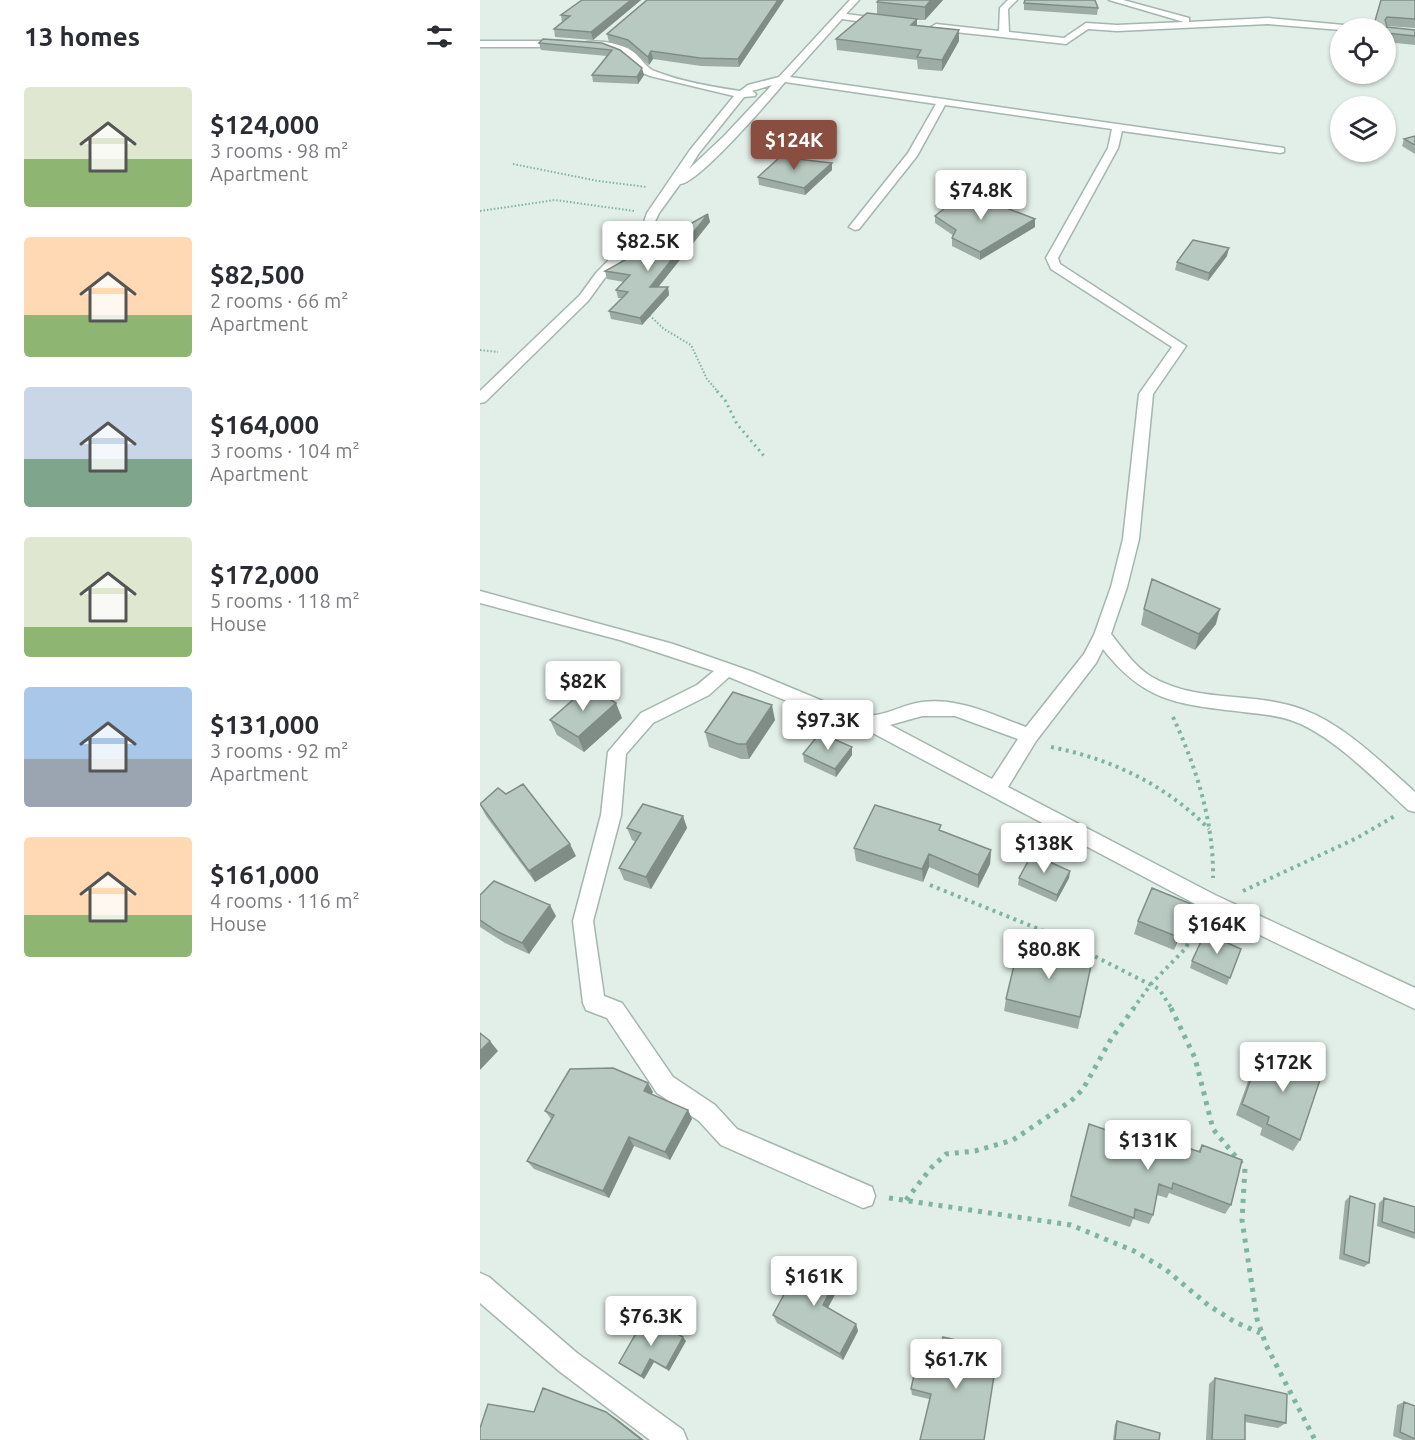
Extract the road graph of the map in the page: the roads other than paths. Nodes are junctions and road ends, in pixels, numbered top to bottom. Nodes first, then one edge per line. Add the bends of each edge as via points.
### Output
1 (855, 0) edge
2 (1013, 0) edge
3 (1113, 0) edge
4 (841, 16) junction
5 (1199, 23) junction
6 (899, 24) edge
7 (922, 26) edge
8 (1330, 27) edge
9 (1004, 35) junction
10 (605, 37) edge
11 (480, 44) edge
12 (573, 44) edge
13 (584, 44) edge
14 (596, 45) junction
15 (783, 79) junction
16 (771, 92) junction
17 (740, 95) junction
18 (942, 102) junction
19 (1118, 127) junction
20 (1280, 150) dead end
21 (671, 189) junction
22 (855, 227) dead end
23 (481, 396) edge
24 (480, 597) edge
25 (1102, 635) junction
26 (727, 669) junction
27 (872, 724) junction
28 (1027, 741) junction
29 (996, 789) junction
30 (1415, 803) edge
31 (1415, 999) edge
32 (863, 1196) road end
33 (480, 1286) edge
34 (673, 1440) edge

1 - 4 street
2 - 9 street via 1004,8
3 - 5 street
4 - 6 street
4 - 15 street
5 - 8 street via 1268,21
5 - 9 street via 1086,26 1066,41
7 - 9 street
10 - 14 street
11 - 12 street
13 - 14 street
14 - 17 street via 630,53 646,71 660,77
15 - 16 street
15 - 17 street via 750,87
15 - 18 street
16 - 17 street
16 - 21 street via 714,154
17 - 21 street via 694,152
18 - 19 street
18 - 22 street via 913,154
19 - 20 street
19 - 25 street via 1113,148 1052,258 1055,266 1179,346 1146,394 1131,539
21 - 23 street via 652,213 648,226 584,298
24 - 26 street via 641,640
25 - 28 street via 1090,658
25 - 30 street via 1134,672 1155,687 1307,719
26 - 27 street via 851,720
26 - 32 street via 703,690 647,718 617,752 611,815 583,921 594,1003 614,1010 665,1085 707,1113 729,1137
27 - 28 street via 922,709 956,709
27 - 29 street
28 - 29 street
29 - 31 street via 1208,901
33 - 34 street via 568,1362

